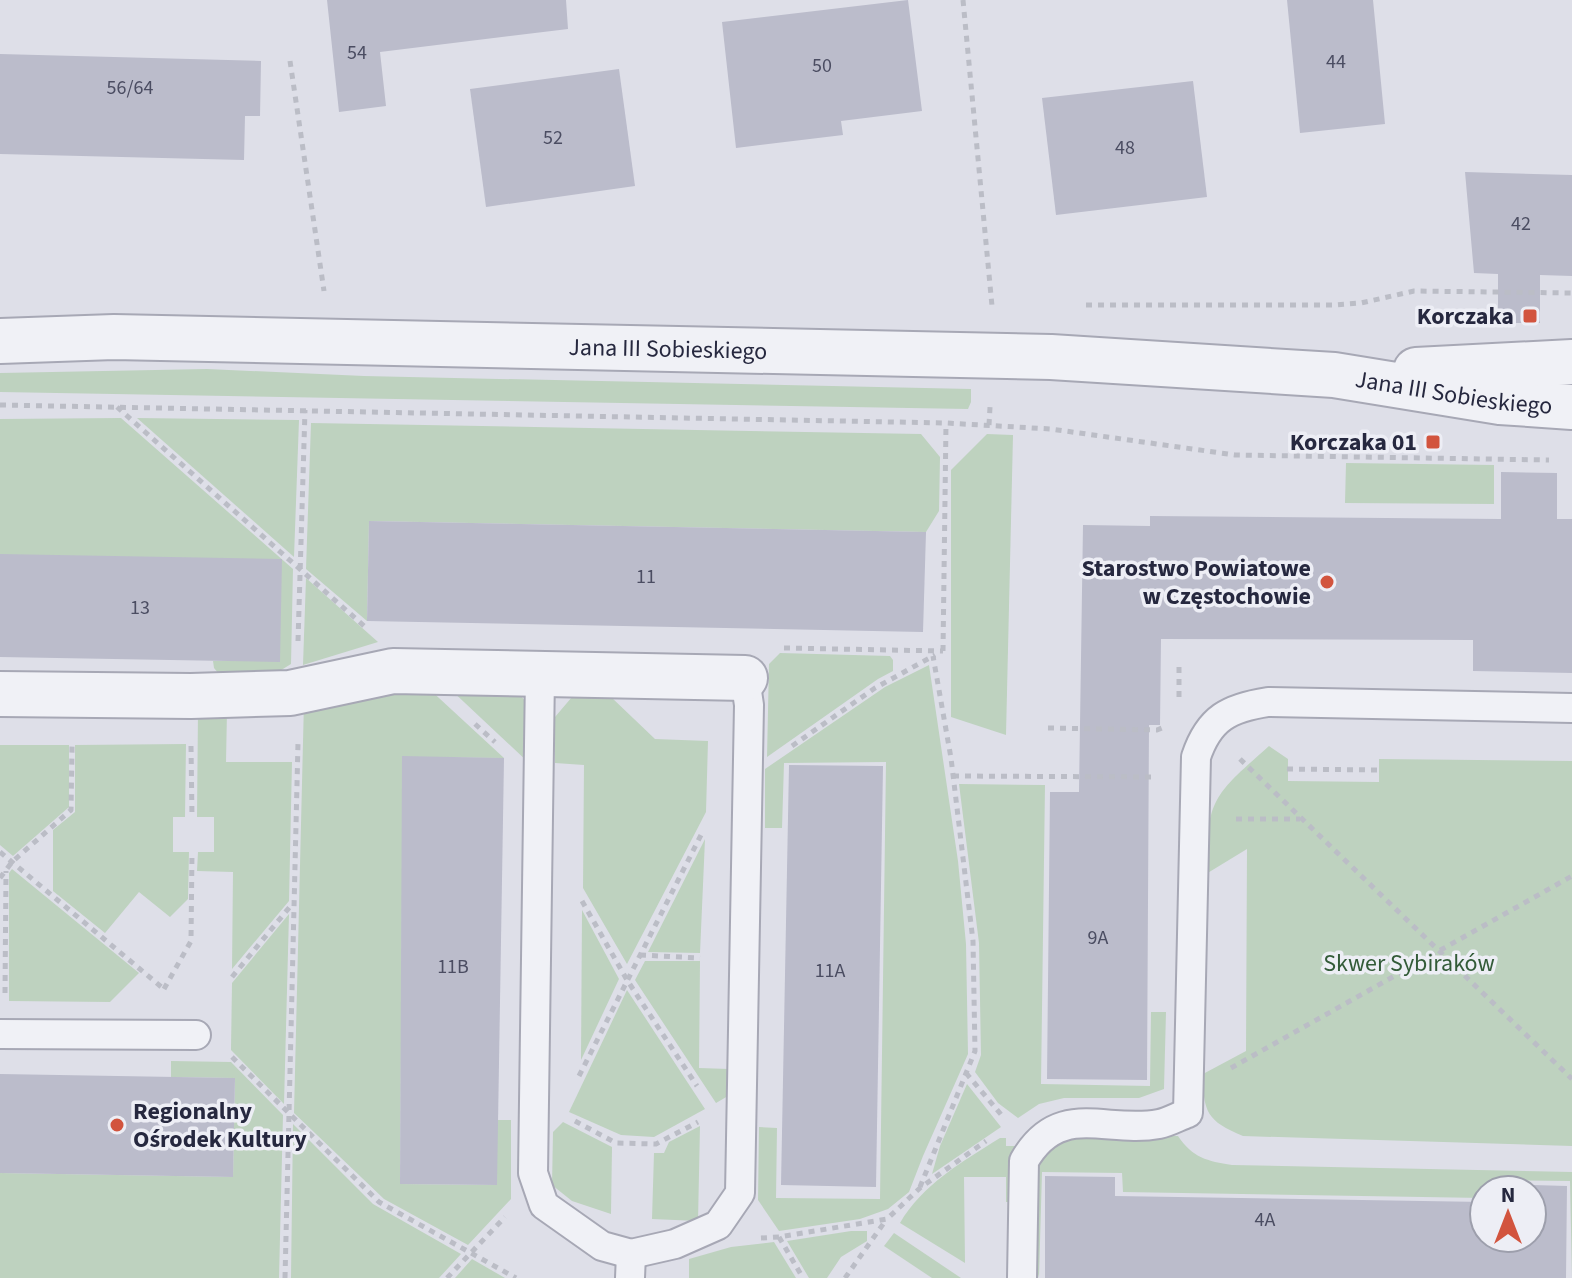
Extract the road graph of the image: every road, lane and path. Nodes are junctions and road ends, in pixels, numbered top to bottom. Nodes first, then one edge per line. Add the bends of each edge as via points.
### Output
1 (963, 0) edge
2 (290, 61) dead end
3 (324, 292) dead end
4 (992, 317) dead end
5 (0, 341) edge
6 (1572, 362) edge
7 (1334, 375) junction
8 (0, 405) edge
9 (116, 406) junction
10 (1572, 407) edge
11 (305, 410) junction
12 (946, 423) junction
13 (1557, 460) dead end
14 (300, 568) junction
15 (374, 635) dead end
16 (298, 643) dead end
17 (933, 656) junction
18 (1179, 664) dead end
19 (416, 672) junction
20 (540, 674) junction
21 (745, 678) joint
22 (299, 691) junction
23 (0, 694) edge
24 (191, 696) junction
25 (1572, 708) edge
26 (1178, 710) dead end
27 (1169, 724) dead end
28 (1211, 724) junction
29 (1048, 728) dead end
30 (72, 745) dead end
31 (504, 750) dead end
32 (787, 750) dead end
33 (1287, 769) dead end
34 (1379, 770) dead end
35 (953, 776) junction
36 (1164, 783) dead end
37 (192, 817) dead end
38 (1195, 819) junction
39 (1300, 819) junction
40 (538, 825) junction
41 (706, 826) dead end
42 (0, 852) edge
43 (192, 852) dead end
44 (12, 862) junction
45 (6, 870) junction
46 (1572, 876) edge
47 (0, 878) edge
48 (294, 902) junction
49 (1439, 951) junction
50 (640, 955) junction
51 (700, 958) dead end
52 (232, 977) dead end
53 (627, 980) junction
54 (164, 989) junction
55 (174, 998) dead end
56 (2, 1034) edge
57 (196, 1035) dead end
58 (231, 1056) dead end
59 (966, 1073) junction
60 (1572, 1079) edge
61 (574, 1087) dead end
62 (1189, 1092) junction
63 (742, 1100) junction
64 (716, 1114) junction
65 (290, 1115) junction
66 (574, 1121) dead end
67 (1012, 1127) dead end
68 (998, 1135) dead end
69 (920, 1188) junction
70 (509, 1212) dead end
71 (887, 1219) junction
72 (779, 1237) junction
73 (753, 1238) dead end
74 (469, 1253) junction
75 (630, 1266) edge
76 (285, 1278) edge
77 (447, 1278) edge
78 (516, 1278) edge
79 (803, 1278) edge
80 (845, 1278) edge
81 (1022, 1278) edge

1 - 4 path
2 - 3 path
5 - 7 street, Jana III Sobieskiego via 130,338 1051,357
6 - 7 street, Jana III Sobieskiego
7 - 10 street, Jana III Sobieskiego via 1500,402
8 - 9 path
9 - 11 path
9 - 14 path
11 - 12 path
11 - 14 path
12 - 13 path via 1051,429 1235,455
12 - 17 path via 943,651
14 - 15 path
14 - 16 path
17 - 32 path via 875,688
17 - 35 path
18 - 26 path
19 - 20 street
19 - 22 street via 393,671
19 - 31 path
20 - 21 street
20 - 40 lane
21 - 63 lane via 749,705
22 - 24 street
22 - 48 path
23 - 24 street
24 - 37 path
25 - 28 lane via 1268,702 1243,706
27 - 29 path via 1157,730
28 - 38 lane via 1196,757
28 - 39 path
30 - 44 path via 71,810
33 - 34 path
35 - 36 path via 1152,777
35 - 59 path via 973,941 975,1051
38 - 39 path
38 - 62 lane
39 - 49 path
40 - 53 path
40 - 75 lane via 533,1173 544,1205
41 - 50 path
42 - 44 path
43 - 54 path via 191,941
44 - 45 path
44 - 54 path
45 - 47 path
45 - 56 path
46 - 49 path
48 - 52 path
48 - 65 path
49 - 60 path
49 - 62 path
50 - 51 path
50 - 53 path
53 - 61 path
53 - 64 path
54 - 55 path
56 - 57 lane
58 - 65 path
59 - 67 path
59 - 69 path
62 - 81 lane via 1188,1113 1159,1124 1067,1124 1033,1146 1024,1161
63 - 64 path
63 - 75 lane via 740,1193 729,1212 718,1225
64 - 66 path via 656,1144 616,1143
65 - 74 path via 379,1202
65 - 76 path
68 - 69 path
69 - 71 path
70 - 74 path
71 - 72 path
71 - 80 path
72 - 73 path
72 - 79 path
74 - 77 path
74 - 78 path

